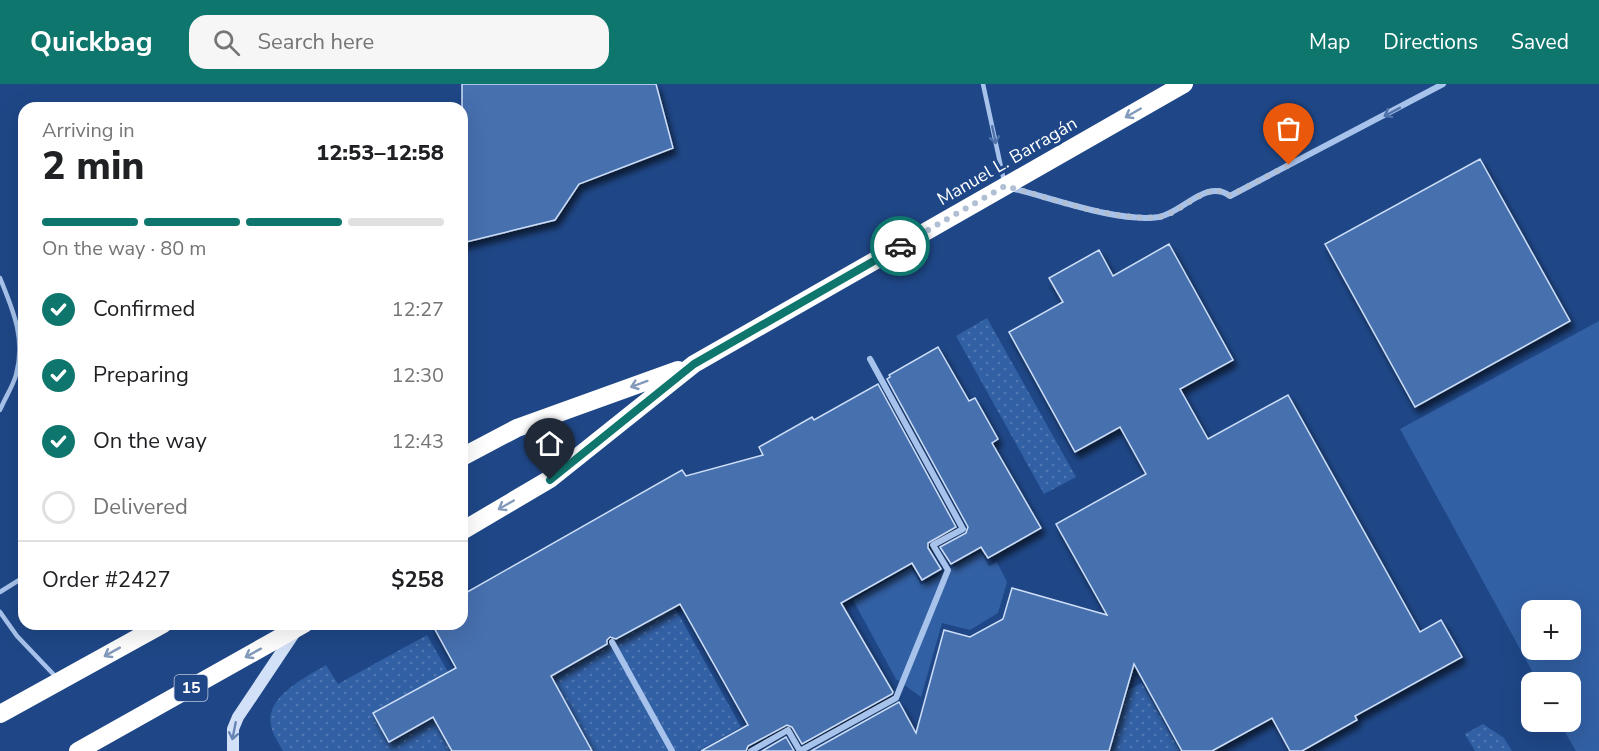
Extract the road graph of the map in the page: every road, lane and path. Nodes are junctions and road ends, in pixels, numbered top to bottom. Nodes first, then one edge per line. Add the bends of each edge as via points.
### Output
1 (983, 84) edge
2 (1184, 84) edge
3 (1443, 84) edge
4 (1005, 186) junction
5 (0, 278) edge
6 (18, 330) edge
7 (18, 356) edge
8 (870, 359) dead end
9 (694, 364) junction
10 (0, 410) edge
11 (468, 454) edge
12 (468, 528) edge
13 (18, 581) edge
14 (0, 592) edge
15 (0, 612) edge
16 (152, 630) edge
17 (294, 630) edge
18 (298, 630) edge
19 (612, 642) dead end
20 (60, 681) junction
21 (0, 714) edge
22 (78, 751) edge
23 (233, 751) edge
24 (672, 751) edge
25 (751, 751) edge

1 -> 4 lane
2 -> 4 highway, Manuel L. Barragán
3 -> 4 street via 1230,196 1210,191 1159,217 1124,217
4 - 9 highway, Manuel L. Barragán
5 - 6 lane
7 - 10 lane via 16,375
8 - 25 street via 963,529 933,545 948,570 896,698 800,751 788,730
9 -> 11 highway, Manuel L. Barragán via 517,428
9 -> 12 highway, Manuel L. Barragán via 550,480
13 - 14 lane
15 - 20 lane
16 -> 20 highway
17 -> 22 highway, 15
18 -> 23 street via 238,717 233,729
19 - 24 street
20 - 21 highway

